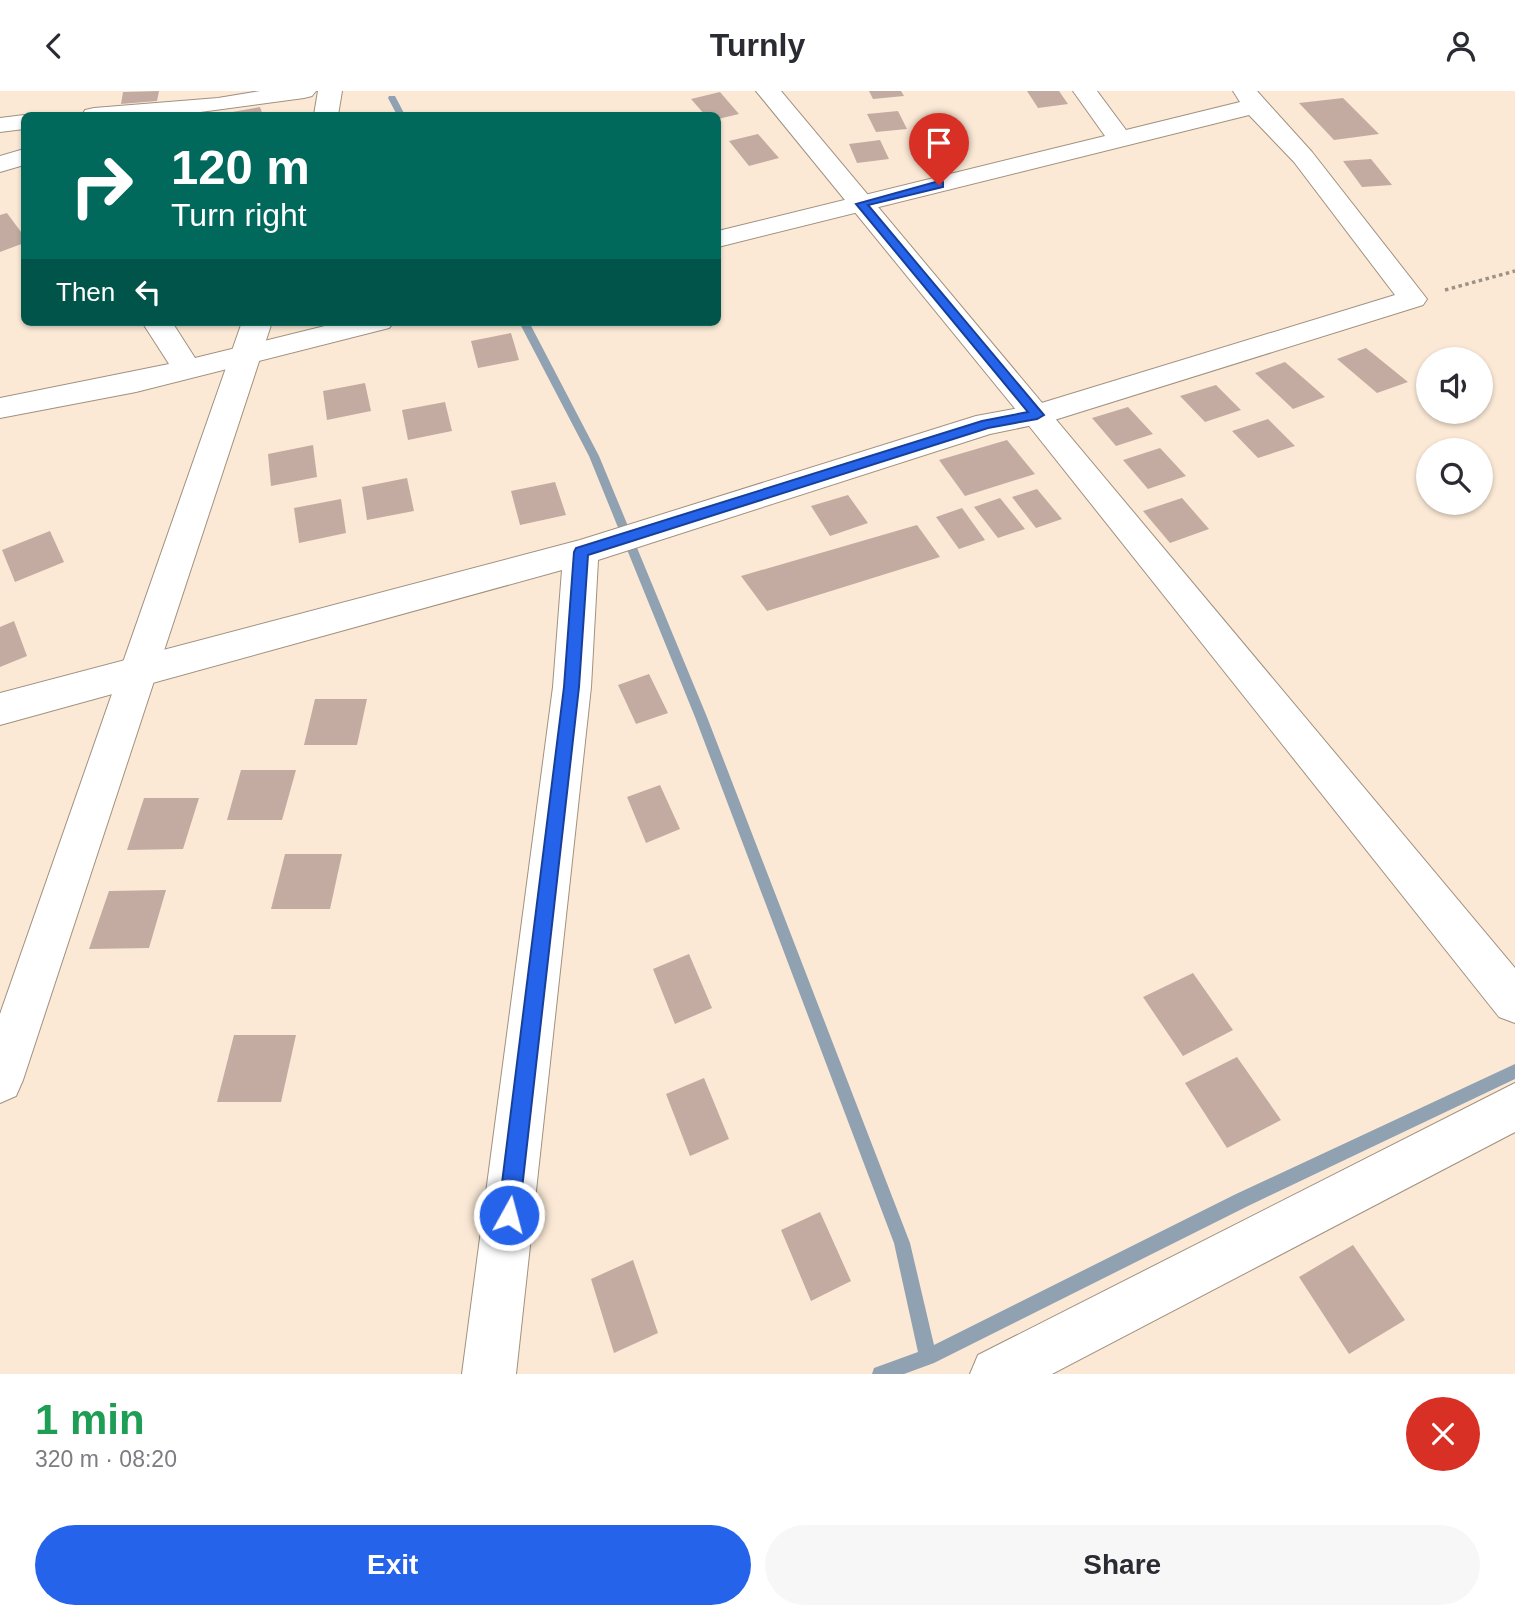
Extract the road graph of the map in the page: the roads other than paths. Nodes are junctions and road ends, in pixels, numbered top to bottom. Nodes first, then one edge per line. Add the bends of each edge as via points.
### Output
1 (304, 91) edge
2 (330, 91) edge
3 (768, 91) edge
4 (1085, 91) edge
5 (1249, 99) edge
6 (131, 112) edge
7 (326, 112) edge
8 (21, 122) edge
9 (0, 125) edge
10 (1121, 141) junction
11 (21, 158) edge
12 (0, 165) edge
13 (861, 204) junction
14 (721, 238) edge
15 (160, 326) edge
16 (256, 326) edge
17 (363, 326) edge
18 (246, 355) junction
19 (187, 369) junction
20 (0, 408) edge
21 (1037, 415) junction
22 (610, 543) junction
23 (138, 673) junction
24 (0, 709) edge
25 (1515, 1002) edge
26 (0, 1080) edge
27 (1515, 1107) edge
28 (489, 1374) edge
29 (997, 1374) edge

1 - 6 street via 218,105
2 - 7 street
3 - 13 street
4 - 10 street
5 - 10 street
5 - 21 street via 1303,157 1413,299
8 - 9 street
10 - 13 street
11 - 12 street
13 - 14 street
13 - 21 street
15 - 19 street
16 - 18 street
17 - 18 street
18 - 19 street
18 - 23 street
19 - 20 street
21 - 22 street via 987,424
21 - 25 street
22 - 23 street
22 - 28 street via 570,700
23 - 24 street
23 - 26 street
27 - 29 street

